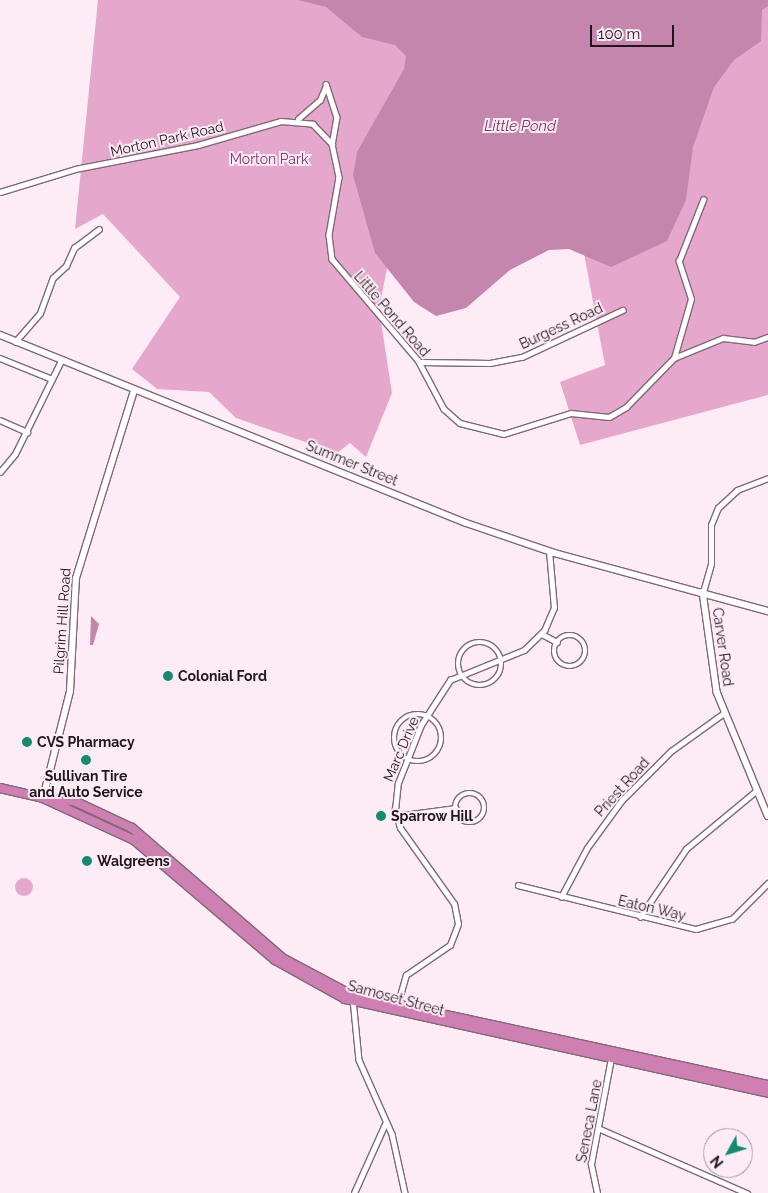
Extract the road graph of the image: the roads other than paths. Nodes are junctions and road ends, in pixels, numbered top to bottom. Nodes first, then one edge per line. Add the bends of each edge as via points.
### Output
1 (298, 119) junction
2 (332, 144) junction
3 (0, 192) edge
4 (703, 200) dead end
5 (99, 229) dead end
6 (623, 310) dead end
7 (0, 335) edge
8 (768, 337) edge
9 (15, 342) junction
10 (0, 358) edge
11 (674, 358) junction
12 (61, 361) junction
13 (418, 361) junction
14 (52, 379) junction
15 (134, 391) junction
16 (0, 420) edge
17 (27, 432) junction
18 (0, 472) edge
19 (768, 478) edge
20 (549, 551) junction
21 (703, 592) junction
22 (768, 611) edge
23 (542, 634) junction
24 (557, 642) junction
25 (502, 658) junction
26 (460, 674) junction
27 (724, 713) junction
28 (427, 716) junction
29 (407, 759) junction
30 (0, 788) edge
31 (757, 790) junction
32 (43, 798) junction
33 (455, 808) junction
34 (396, 816) junction
35 (768, 816) edge
36 (768, 883) edge
37 (518, 886) dead end
38 (560, 896) junction
39 (640, 917) junction
40 (353, 998) junction
41 (396, 1010) junction
42 (612, 1055) junction
43 (768, 1085) edge
44 (768, 1093) edge
45 (386, 1121) junction
46 (598, 1128) junction
47 (354, 1193) edge
48 (405, 1193) edge
49 (597, 1193) edge
50 (747, 1193) edge

1 - 2 street via 317,126
1 - 2 street, Little Pond Road via 320,100 326,84 337,117
1 - 3 street, Morton Park Road via 159,154 75,169
2 - 13 street, Little Pond Road via 339,177 329,235 332,259
4 - 11 street via 679,261 691,299
5 - 9 street via 74,248 66,266 53,278 40,313
6 - 13 street, Burgess Road via 522,357 454,364
7 - 9 main road, Summer Street
8 - 11 street, Little Pond Road via 754,342 723,338
9 - 12 main road, Summer Street
10 - 14 street
11 - 13 street, Little Pond Road via 619,413 602,418 571,413 500,434 471,428 452,417
12 - 14 street
12 - 15 main road, Summer Street
14 - 17 street
15 - 20 main road, Summer Street via 466,523
15 - 32 main road, Pilgrim Hill Road via 76,578 70,691
16 - 17 street
17 - 18 street
19 - 21 street via 737,490 718,508 711,525 712,564
20 - 21 main road, Summer Street
20 - 23 street, Marc Drive via 554,608
21 - 22 main road, Summer Street
21 - 27 street, Carver Road via 711,671
23 - 24 street
23 - 25 street, Marc Drive via 524,650
24 - 24 street via 566,635 580,639 586,649 583,660 575,666 563,664 555,654
25 - 26 street, Marc Drive
25 - 26 street via 500,674 485,686 470,685
25 - 26 street via 489,644 474,643 460,655
26 - 28 street, Marc Drive via 443,688
27 - 31 street, Carver Road
27 - 38 street, Priest Road via 671,751 622,800 587,848
28 - 29 street, Marc Drive
28 - 29 street via 409,716 396,728 395,746
28 - 29 street via 441,732 438,750 424,761
29 - 34 street, Marc Drive via 396,792
30 - 32 highway, Samoset Street
31 - 35 street, Carver Road
31 - 39 street via 686,850
32 - 40 highway, Samoset Street via 146,848 275,960
33 - 33 street via 460,798 470,793 481,798 485,809 479,820 470,823 458,818
33 - 34 street
34 - 41 street, Marc Drive via 405,838 454,904 458,924 450,945 406,976
36 - 39 street, Eaton Way via 721,925 696,929
37 - 38 street, Eaton Way
38 - 39 street, Eaton Way
40 - 41 highway, Samoset Street
40 - 45 street via 359,1060
41 - 42 highway, Samoset Street
42 - 43 highway, Samoset Street
42 - 44 highway, Samoset Street
42 - 46 street, Seneca Lane
45 - 47 street
45 - 48 street
46 - 49 street, Seneca Lane via 590,1170
46 - 50 street

